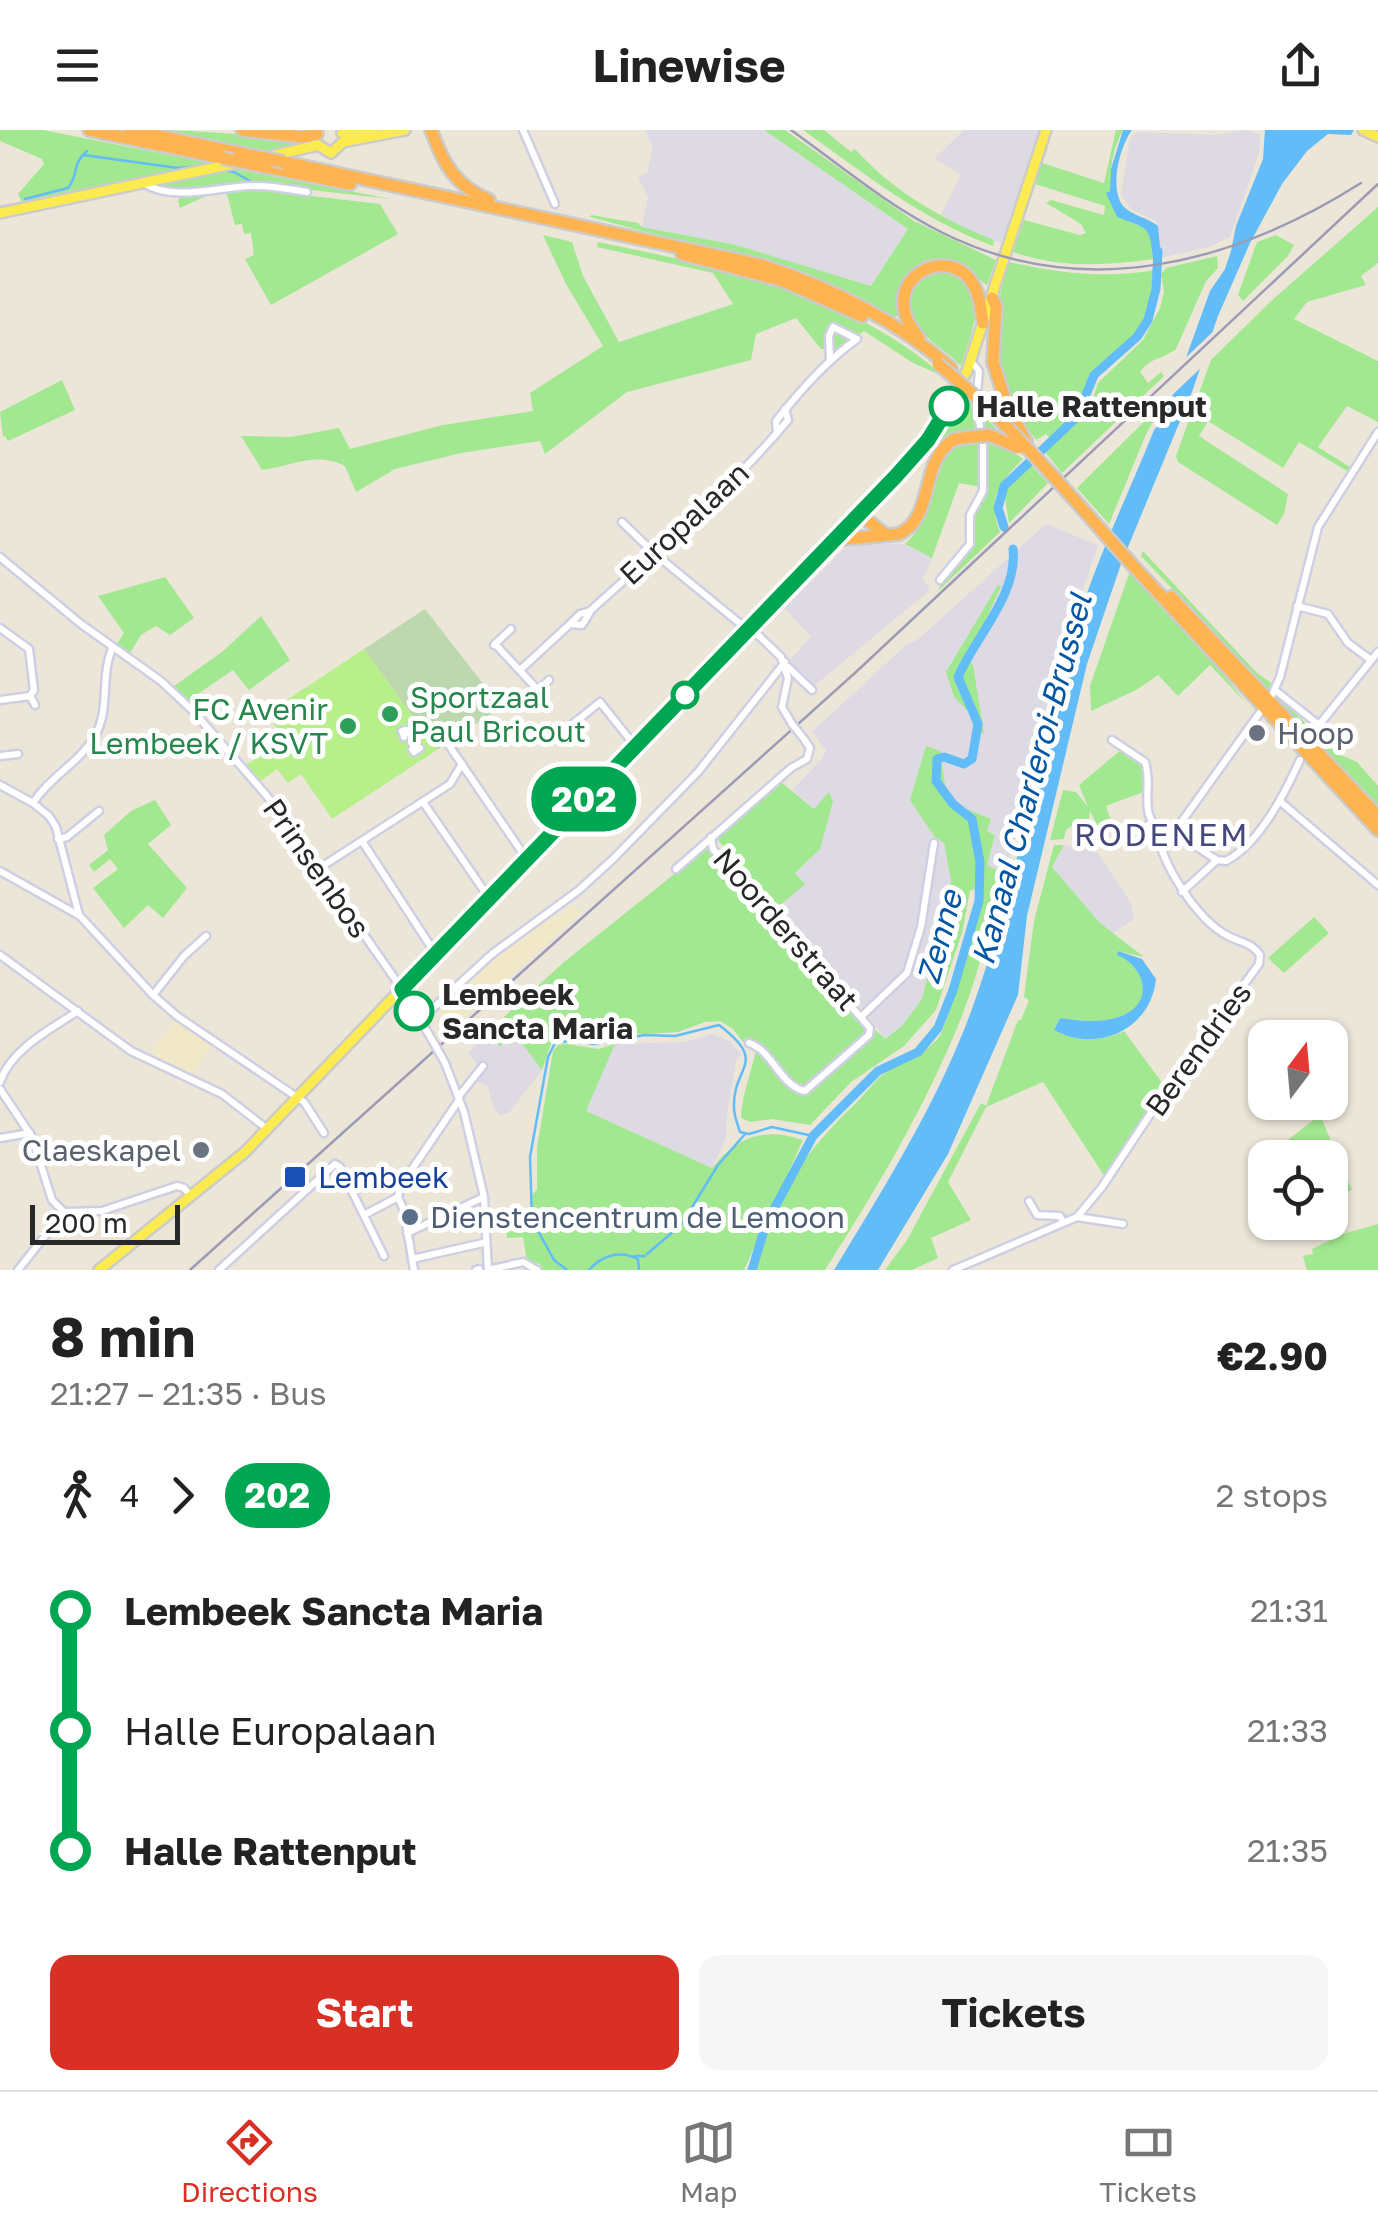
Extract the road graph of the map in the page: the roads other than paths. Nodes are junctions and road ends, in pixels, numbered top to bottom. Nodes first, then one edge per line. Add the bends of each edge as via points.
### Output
1 (89, 130) edge
2 (130, 130) edge
3 (242, 130) edge
4 (375, 130) edge
5 (405, 130) edge
6 (434, 130) edge
7 (523, 130) edge
8 (1046, 130) edge
9 (1364, 131) edge
10 (316, 135) edge
11 (341, 135) edge
12 (1378, 137) edge
13 (142, 183) junction
14 (306, 192) dead end
15 (555, 204) dead end
16 (469, 205) junction
17 (511, 211) junction
18 (0, 213) edge
19 (992, 298) junction
20 (984, 323) junction
21 (928, 349) junction
22 (830, 359) junction
23 (971, 360) junction
24 (940, 362) junction
25 (1378, 432) edge
26 (1026, 441) junction
27 (1042, 467) junction
28 (860, 514) junction
29 (622, 522) dead end
30 (884, 534) junction
31 (834, 540) junction
32 (654, 553) junction
33 (0, 558) edge
34 (940, 580) dead end
35 (1152, 582) junction
36 (1297, 606) junction
37 (0, 628) edge
38 (511, 628) dead end
39 (750, 628) junction
40 (113, 647) junction
41 (1378, 652) edge
42 (1371, 660) junction
43 (786, 664) junction
44 (520, 670) junction
45 (549, 680) dead end
46 (812, 690) dead end
47 (30, 696) junction
48 (1269, 699) junction
49 (0, 700) edge
50 (35, 705) dead end
51 (552, 740) dead end
52 (1112, 740) dead end
53 (448, 744) dead end
54 (636, 746) junction
55 (18, 754) dead end
56 (0, 756) edge
57 (1300, 760) dead end
58 (462, 764) junction
59 (0, 785) edge
60 (423, 802) junction
61 (1282, 802) junction
62 (34, 803) junction
63 (98, 811) dead end
64 (1378, 816) edge
65 (1154, 825) junction
66 (1378, 830) edge
67 (1172, 831) junction
68 (1130, 834) dead end
69 (711, 837) junction
70 (58, 839) junction
71 (362, 841) junction
72 (1158, 842) junction
73 (934, 843) dead end
74 (527, 858) junction
75 (1218, 860) junction
76 (676, 868) dead end
77 (318, 869) junction
78 (0, 870) edge
79 (1378, 884) edge
80 (1182, 892) junction
81 (489, 898) junction
82 (80, 916) junction
83 (206, 936) dead end
84 (435, 953) junction
85 (0, 955) edge
86 (402, 989) junction
87 (153, 996) junction
88 (391, 1000) junction
89 (409, 1004) junction
90 (78, 1010) junction
91 (862, 1016) junction
92 (420, 1020) junction
93 (748, 1043) dead end
94 (483, 1066) dead end
95 (0, 1085) edge
96 (459, 1098) junction
97 (296, 1099) junction
98 (266, 1128) junction
99 (30, 1133) junction
100 (324, 1133) dead end
101 (0, 1138) edge
102 (191, 1196) junction
103 (398, 1197) junction
104 (484, 1197) junction
105 (1029, 1201) dead end
106 (64, 1212) junction
107 (364, 1215) junction
108 (1076, 1216) junction
109 (1062, 1222) junction
110 (1124, 1224) dead end
111 (407, 1233) junction
112 (483, 1243) dead end
113 (384, 1256) dead end
114 (412, 1259) junction
115 (18, 1270) edge
116 (99, 1270) edge
117 (220, 1270) edge
118 (414, 1270) edge
119 (488, 1270) edge
120 (536, 1270) edge
121 (953, 1270) edge

1 - 16 highway, bridge
2 - 16 highway, bridge
3 - 10 highway
4 - 11 main road
5 - 11 main road
6 - 17 highway via 447,168 464,186
7 - 15 street
8 - 19 main road
9 - 12 main road
10 - 11 main road via 332,153
10 - 13 main road
13 - 14 street via 184,193 251,186
13 - 18 main road
16 - 17 highway
16 - 24 highway via 782,282 869,320
17 - 21 highway via 785,273 862,308
19 - 20 main road
19 - 26 highway via 993,362
20 - 21 highway via 967,275 928,268 913,278 902,303 906,323
20 - 23 main road
21 - 24 highway
22 - 22 street, Europalaan via 833,327 857,339
22 - 32 street, Europalaan via 776,421 777,434
23 - 28 main road via 928,440
23 - 34 street via 979,370 983,491 970,515 970,544
24 - 26 highway, bridge
24 - 27 highway, bridge
25 - 36 street via 1318,527
26 - 35 highway, bridge
27 - 30 highway, bridge via 1004,439 955,439 932,465 916,520 899,534
27 - 35 highway, bridge
28 - 30 highway
28 - 31 main road
29 - 32 street
30 - 31 highway
31 - 39 main road
32 - 39 street
32 - 44 street, Europalaan
33 - 40 street, Prinsenbos
35 - 48 highway
36 - 42 street via 1328,614
36 - 48 street
37 - 47 street via 28,649
38 - 44 street via 494,645
39 - 43 street
39 - 54 main road
40 - 62 street via 98,729 86,751
40 - 77 street, Prinsenbos via 193,711 267,796
41 - 42 street
42 - 48 street via 1321,724
43 - 46 street
43 - 69 street, Noorderstraat, bridge via 782,706 810,748 807,758
43 - 92 street via 698,772 613,859
44 - 45 street via 536,692
47 - 49 street
47 - 50 street
48 - 64 highway
48 - 66 highway
48 - 67 street
51 - 54 street via 600,702
52 - 65 street via 1145,762 1146,807
53 - 58 street
54 - 74 main road
55 - 56 street
57 - 61 street
58 - 60 street via 454,781
58 - 74 street
59 - 62 street
60 - 71 street
60 - 81 street
61 - 75 street via 1240,852
61 - 79 street
62 - 70 street via 49,816
63 - 70 street
65 - 67 street
65 - 68 street
65 - 72 street
67 - 72 street
67 - 75 street
69 - 76 street, Noorderstraat
69 - 91 street, Noorderstraat via 713,850
70 - 82 street
71 - 77 street
71 - 84 street
72 - 80 street
73 - 91 street via 908,973
74 - 81 main road
75 - 80 street
77 - 86 street, Prinsenbos
78 - 82 street
80 - 108 street, Berendries via 1222,933 1254,946 1260,962
81 - 84 main road
82 - 87 street
83 - 87 street
84 - 86 main road
85 - 90 street
86 - 88 main road
86 - 89 street, Prinsenbos
87 - 97 street
88 - 89 street
88 - 97 main road
89 - 92 street, Prinsenbos
90 - 95 street via 24,1048
90 - 98 street via 147,1060 222,1094
91 - 93 street, Noorderstraat via 870,1036 805,1091
92 - 96 street, Prinsenbos, bridge
94 - 96 street
95 - 99 street
96 - 103 street
96 - 104 street, Prinsenbos
97 - 98 main road
97 - 100 street
98 - 102 main road
99 - 101 street
99 - 106 street via 52,1200
102 - 106 street via 177,1186 102,1211
102 - 116 main road
103 - 107 street
103 - 111 street
104 - 111 street
104 - 119 street, Prinsenbos
105 - 109 street via 1037,1215 1060,1216
106 - 115 street
107 - 113 street
107 - 117 street via 335,1164
108 - 109 street, Berendries
108 - 110 street
109 - 121 street, Berendries
111 - 114 street
112 - 114 street
114 - 118 street
119 - 120 street via 522,1262

